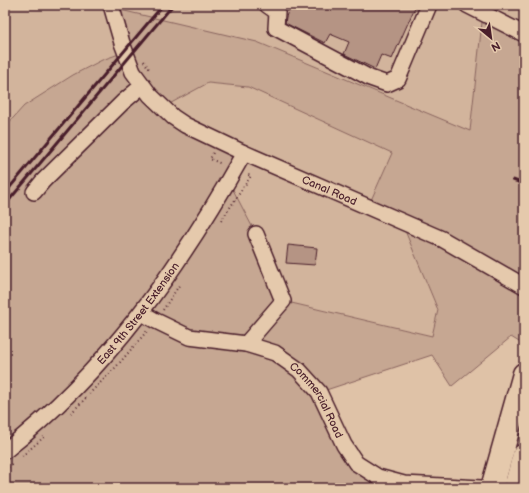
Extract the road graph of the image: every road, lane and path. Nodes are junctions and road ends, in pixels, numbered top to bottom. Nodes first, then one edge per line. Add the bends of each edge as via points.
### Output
1 (111, 5) edge
2 (267, 5) edge
3 (429, 5) edge
4 (467, 5) edge
5 (524, 34) edge
6 (136, 60) junction
7 (153, 75) dead end
8 (142, 86) junction
9 (244, 153) junction
10 (34, 192) dead end
11 (256, 234) dead end
12 (524, 286) edge
13 (142, 312) junction
14 (246, 344) junction
15 (524, 374) edge
16 (5, 451) edge
17 (524, 454) edge
18 (481, 488) edge
19 (492, 488) edge
20 (515, 488) edge

1 - 6 street, Canal Road via 116,27
2 - 3 street via 277,12 276,28 370,78 387,84 398,79
4 - 5 street
6 - 7 path
6 - 8 street, Canal Road via 133,72
8 - 9 street, Canal Road via 162,108 185,125
8 - 10 street
9 - 12 street, Canal Road via 442,239
9 - 13 street, East 9th Street Extension via 178,262
11 - 14 street via 283,302
13 - 14 street, Commercial Road via 189,337
13 - 16 street, East 9th Street Extension via 82,382
14 - 18 street, Commercial Road via 275,354 299,370 319,392 344,445 356,463 378,477 404,484
15 - 19 highway
17 - 20 highway

